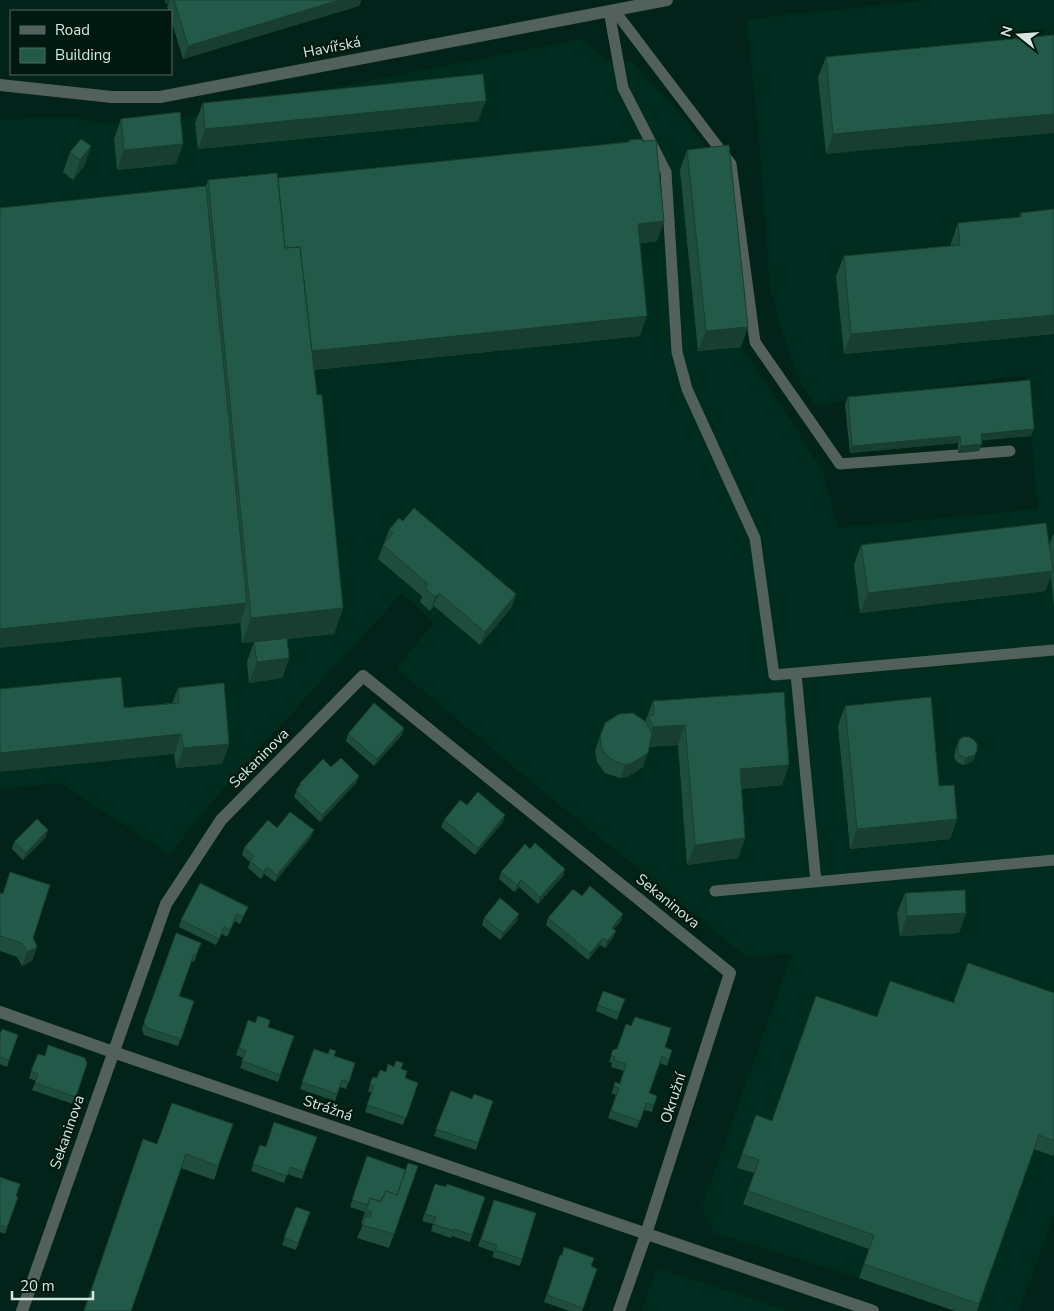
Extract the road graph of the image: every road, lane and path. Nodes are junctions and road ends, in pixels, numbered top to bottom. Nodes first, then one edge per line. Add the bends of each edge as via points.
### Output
1 (667, 0) edge
2 (611, 11) junction
3 (0, 85) edge
4 (1010, 451) dead end
5 (1054, 650) edge
6 (796, 674) junction
7 (1054, 860) edge
8 (816, 882) junction
9 (715, 891) dead end
10 (730, 973) joint
11 (0, 1012) edge
12 (113, 1052) junction
13 (646, 1234) junction
14 (22, 1311) edge
15 (620, 1311) edge
16 (873, 1311) edge

1 - 2 street, Havířská
2 - 3 street, Havířská via 160,96 112,97
2 - 4 lane via 731,164 755,342 840,464
2 - 6 lane via 623,88 666,172 677,352 687,389 755,538 774,675
5 - 6 lane
6 - 8 lane
7 - 8 lane
8 - 9 lane
10 - 12 street, Sekaninova via 364,676 221,820 166,904
10 - 13 street, Okružní
11 - 12 street, Strážná
12 - 13 street, Strážná
12 - 14 street, Sekaninova
13 - 15 street
13 - 16 street, Strážná

